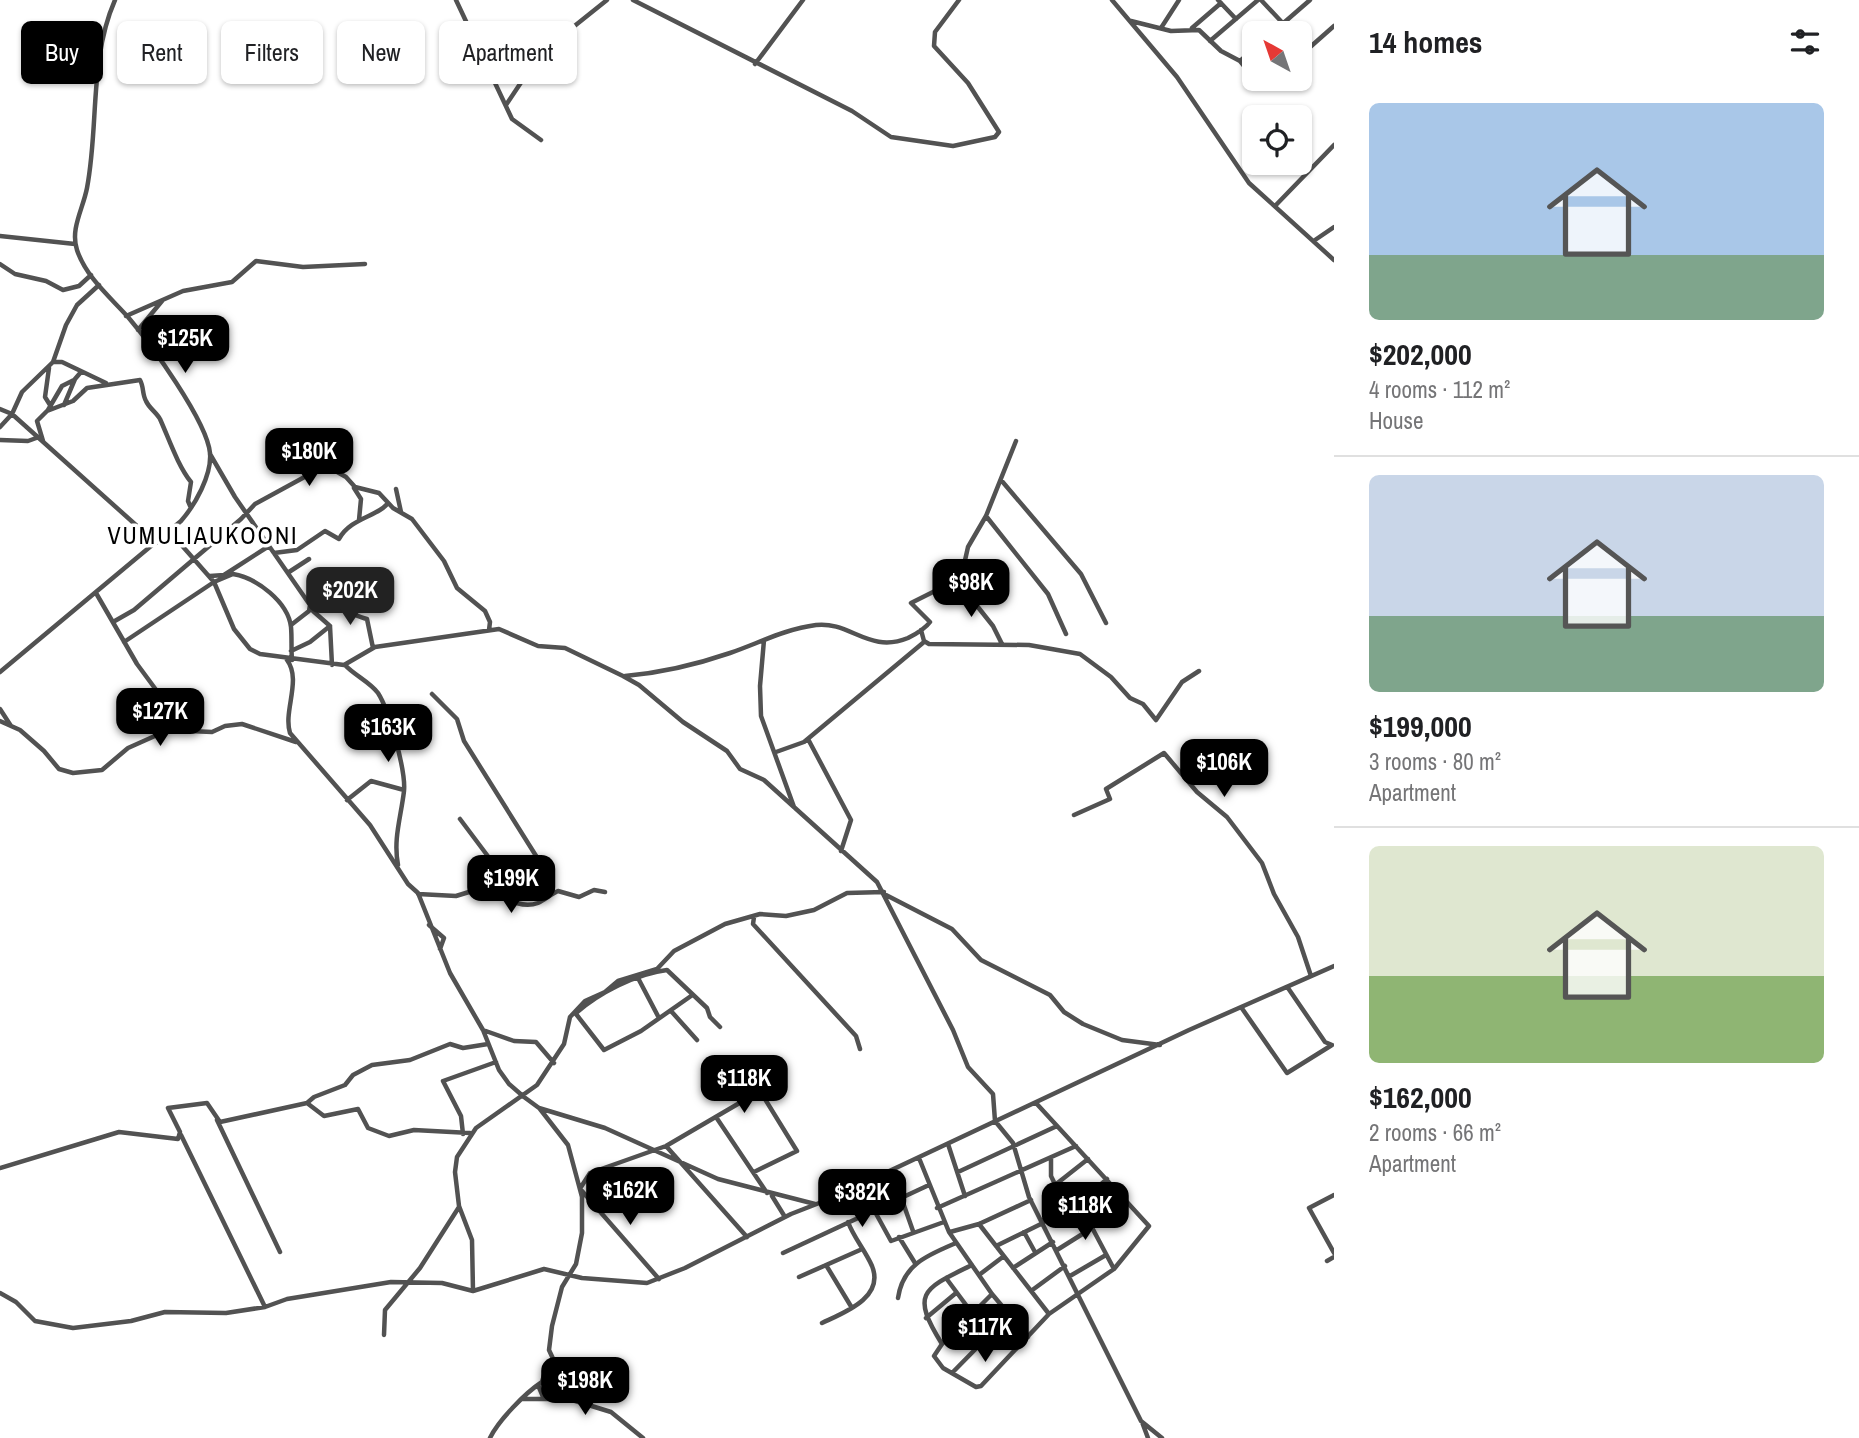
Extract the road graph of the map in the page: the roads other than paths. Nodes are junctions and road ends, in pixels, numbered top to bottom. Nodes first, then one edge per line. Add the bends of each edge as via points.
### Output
1 (115, 0) edge
2 (456, 0) edge
3 (607, 0) edge
4 (633, 0) edge
5 (647, 0) edge
6 (803, 0) edge
7 (959, 0) edge
8 (1112, 0) edge
9 (1179, 0) edge
10 (1259, 0) edge
11 (1310, 0) edge
12 (1219, 2) edge
13 (647, 8) junction
14 (1236, 19) junction
15 (1130, 20) junction
16 (1281, 21) edge
17 (1285, 21) edge
18 (1334, 26) edge
19 (1161, 28) junction
20 (1191, 28) junction
21 (1210, 41) junction
22 (1312, 46) edge
23 (1241, 61) edge
24 (755, 64) junction
25 (506, 105) junction
26 (541, 141) dead end
27 (1334, 145) edge
28 (1275, 206) junction
29 (1334, 227) edge
30 (0, 230) edge
31 (0, 236) edge
32 (8, 237) junction
33 (1318, 241) junction
34 (75, 244) junction
35 (1334, 260) edge
36 (0, 264) edge
37 (365, 264) dead end
38 (91, 275) junction
39 (99, 285) junction
40 (163, 300) junction
41 (126, 316) junction
42 (138, 330) junction
43 (53, 362) junction
44 (48, 368) junction
45 (81, 372) junction
46 (74, 380) junction
47 (111, 384) junction
48 (64, 406) junction
49 (1, 408) edge
50 (49, 408) junction
51 (12, 414) junction
52 (0, 427) edge
53 (41, 439) junction
54 (0, 440) edge
55 (340, 440) dead end
56 (1016, 441) dead end
57 (318, 444) dead end
58 (210, 453) junction
59 (327, 463) junction
60 (1001, 480) junction
61 (352, 485) junction
62 (396, 489) dead end
63 (388, 503) junction
64 (191, 508) junction
65 (246, 512) junction
66 (401, 512) junction
67 (986, 516) junction
68 (359, 520) junction
69 (170, 532) junction
70 (156, 543) junction
71 (269, 546) junction
72 (274, 553) junction
73 (193, 557) junction
74 (309, 559) dead end
75 (289, 572) junction
76 (209, 576) junction
77 (214, 582) junction
78 (958, 582) junction
79 (96, 593) junction
80 (313, 610) junction
81 (113, 622) junction
82 (1106, 623) dead end
83 (291, 626) junction
84 (330, 626) junction
85 (488, 631) junction
86 (921, 631) junction
87 (1066, 634) dead end
88 (765, 639) junction
89 (124, 642) junction
90 (924, 642) junction
91 (1003, 644) junction
92 (373, 648) junction
93 (291, 650) junction
94 (289, 660) junction
95 (344, 664) junction
96 (332, 665) junction
97 (1199, 671) dead end
98 (0, 672) edge
99 (624, 676) junction
100 (432, 694) dead end
101 (0, 709) edge
102 (0, 721) edge
103 (12, 726) junction
104 (166, 730) junction
105 (807, 739) junction
106 (297, 742) junction
107 (776, 752) junction
108 (404, 790) junction
109 (347, 800) junction
110 (794, 807) junction
111 (1074, 815) dead end
112 (460, 818) dead end
113 (841, 851) junction
114 (399, 870) junction
115 (606, 892) dead end
116 (885, 893) junction
117 (418, 894) junction
118 (754, 916) junction
119 (1334, 966) edge
120 (1311, 976) junction
121 (638, 978) junction
122 (1287, 987) junction
123 (691, 996) junction
124 (1241, 1007) junction
125 (671, 1011) junction
126 (575, 1013) junction
127 (659, 1018) junction
128 (581, 1021) junction
129 (568, 1026) junction
130 (720, 1027) dead end
131 (483, 1030) junction
132 (697, 1040) dead end
133 (488, 1044) junction
134 (1160, 1045) junction
135 (1333, 1045) edge
136 (860, 1049) dead end
137 (496, 1062) junction
138 (554, 1063) junction
139 (524, 1097) junction
140 (307, 1103) junction
141 (1036, 1103) junction
142 (539, 1108) junction
143 (716, 1117) junction
144 (216, 1119) junction
145 (995, 1121) junction
146 (1057, 1126) junction
147 (470, 1133) junction
148 (180, 1134) junction
149 (463, 1134) junction
150 (948, 1144) junction
151 (1014, 1145) junction
152 (666, 1146) junction
153 (1076, 1146) junction
154 (656, 1150) junction
155 (919, 1158) junction
156 (1051, 1158) junction
157 (1088, 1158) junction
158 (682, 1163) junction
159 (0, 1168) edge
160 (1022, 1171) junction
161 (754, 1172) junction
162 (958, 1172) junction
163 (1107, 1179) junction
164 (929, 1185) junction
165 (1055, 1185) junction
166 (581, 1189) junction
167 (848, 1191) junction
168 (769, 1194) junction
169 (1334, 1195) edge
170 (965, 1196) junction
171 (901, 1197) junction
172 (1031, 1200) junction
173 (1079, 1203) junction
174 (816, 1205) junction
175 (459, 1206) junction
176 (937, 1208) junction
177 (1068, 1209) junction
178 (874, 1210) junction
179 (861, 1216) junction
180 (785, 1217) junction
181 (848, 1222) junction
182 (944, 1222) junction
183 (1042, 1222) junction
184 (979, 1224) junction
185 (1092, 1228) junction
186 (914, 1231) junction
187 (949, 1232) junction
188 (1024, 1232) junction
189 (747, 1237) junction
190 (899, 1237) junction
191 (1053, 1242) junction
192 (956, 1243) junction
193 (996, 1246) junction
194 (860, 1250) junction
195 (1057, 1250) junction
196 (280, 1252) dead end
197 (1034, 1252) junction
198 (783, 1253) dead end
199 (1106, 1255) junction
200 (1334, 1255) edge
201 (1004, 1256) junction
202 (1327, 1261) dead end
203 (915, 1263) junction
204 (826, 1265) junction
205 (972, 1265) junction
206 (1065, 1266) junction
207 (1013, 1268) junction
208 (1114, 1269) junction
209 (571, 1275) junction
210 (979, 1275) junction
211 (1070, 1276) junction
212 (799, 1277) dead end
213 (946, 1278) junction
214 (659, 1279) junction
215 (407, 1281) junction
216 (473, 1291) junction
217 (1031, 1291) junction
218 (1078, 1292) junction
219 (0, 1293) edge
220 (956, 1293) junction
221 (992, 1294) junction
222 (898, 1298) dead end
223 (265, 1307) junction
224 (852, 1308) junction
225 (972, 1313) junction
226 (1049, 1314) junction
227 (1009, 1315) junction
228 (926, 1318) junction
229 (822, 1322) dead end
230 (961, 1325) junction
231 (384, 1335) dead end
232 (1028, 1337) junction
233 (942, 1344) junction
234 (981, 1344) junction
235 (952, 1373) junction
236 (538, 1385) junction
237 (521, 1399) junction
238 (544, 1399) junction
239 (1141, 1420) junction
240 (490, 1438) edge
241 (643, 1438) edge
242 (1148, 1438) edge
243 (1162, 1438) edge

1 - 34 street via 102,36 88,184
2 - 25 street
3 - 25 street via 557,40
4 - 13 street
5 - 13 street
6 - 24 street
7 - 24 street via 935,32 934,46 983,104 999,132 995,137 953,146 891,136 852,111
8 - 15 street
9 - 19 street
10 - 14 street
10 - 16 street
11 - 17 street
12 - 14 street
12 - 20 street
13 - 24 street
14 - 21 street
15 - 19 street
15 - 28 street via 1177,77 1249,183
18 - 22 street
19 - 20 street
20 - 21 street
21 - 23 street
25 - 26 street via 516,124
27 - 28 street
28 - 33 street
29 - 33 street
30 - 32 street
31 - 32 street
32 - 34 street
33 - 35 street
34 - 38 street
36 - 38 street via 63,290 79,286
37 - 40 street via 319,268 256,261 232,282 194,288
38 - 39 street
39 - 41 street
39 - 43 street via 69,319
40 - 41 street
40 - 42 street
41 - 42 street
42 - 58 street via 163,361
43 - 44 street
43 - 45 street
44 - 50 street via 45,397
44 - 51 street via 22,392
45 - 46 street
45 - 47 street
46 - 48 street
46 - 50 street via 62,386
47 - 48 street via 86,388
47 - 64 street via 141,382 145,401 158,416 181,460 183,475 191,482
48 - 50 street
49 - 51 street
50 - 53 street via 37,423
51 - 52 street
51 - 53 street
53 - 54 street
53 - 70 street
55 - 59 street
56 - 60 street
57 - 59 street
58 - 64 street
58 - 65 street
59 - 61 street
59 - 65 street
60 - 67 street
60 - 82 street via 1081,574
61 - 63 street via 379,494
61 - 68 street via 361,499
62 - 66 street
63 - 66 street
63 - 68 street via 383,510
64 - 69 street
65 - 71 street
65 - 73 street
66 - 85 street via 433,546 457,588 485,611 491,622
67 - 78 street via 968,547
67 - 87 street via 1048,594
68 - 72 street via 344,529 339,539 323,531 297,550
69 - 70 street
69 - 73 street
70 - 79 street
71 - 72 street
71 - 76 street via 225,575
72 - 75 street
73 - 76 street
73 - 81 street via 134,610
74 - 75 street
75 - 80 street
76 - 77 street
77 - 83 street via 233,574 247,579 278,601
77 - 89 street
77 - 94 street via 234,629 250,649
78 - 86 street via 911,603 929,621
78 - 91 street
79 - 81 street
79 - 98 street
80 - 83 street
80 - 84 street
80 - 92 street via 331,608 367,620
81 - 89 street
83 - 93 street
84 - 93 street
84 - 96 street
85 - 92 street
85 - 99 street via 504,629 538,646 565,648
86 - 88 street via 889,643 822,625
86 - 90 street
88 - 99 street via 710,659
88 - 107 street via 761,716
89 - 104 street via 170,710
90 - 91 street
90 - 105 street
91 - 97 street via 1080,654 1130,698 1146,706 1154,720 1182,682
92 - 95 street
93 - 94 street
94 - 96 street
94 - 106 street via 288,723
95 - 96 street
95 - 108 street via 377,693 390,716
99 - 110 street via 727,751 740,769 764,779
100 - 112 street via 458,722 464,741 537,859 505,879
101 - 103 street
102 - 103 street
103 - 104 street via 34,741 59,769 80,774 102,769 128,748
104 - 106 street via 212,732 242,724
105 - 107 street
105 - 113 street via 851,820
106 - 109 street
107 - 110 street
108 - 109 street via 371,781
108 - 114 street via 395,837
109 - 114 street via 370,825
110 - 113 street
111 - 120 street via 1110,799 1106,789 1164,753 1227,817 1262,863 1298,937
113 - 116 street
114 - 117 street
115 - 117 street via 594,890 579,897 558,891 529,904 515,903 482,888 462,895
116 - 118 street via 844,894 820,908 786,916
116 - 134 street via 952,929 981,960 1050,995 1064,1012 1083,1024 1122,1040
116 - 145 street via 964,1060 973,1076 993,1094
117 - 131 street via 450,973
118 - 126 street via 685,944 661,967 618,981 606,992 589,997
118 - 136 street via 753,924 858,1038
119 - 120 street
120 - 122 street
121 - 123 street via 667,970
121 - 126 street
121 - 127 street
122 - 124 street
122 - 135 street via 1325,1042
123 - 125 street
123 - 130 street
124 - 134 street
124 - 135 street via 1287,1073
125 - 127 street
125 - 132 street
126 - 128 street
126 - 129 street
127 - 128 street via 604,1050
128 - 129 street
129 - 138 street
131 - 133 street
131 - 138 street via 538,1043
133 - 137 street
133 - 140 street via 463,1048 450,1044 410,1060 374,1065
134 - 141 street
137 - 139 street via 509,1084
137 - 149 street via 443,1081 461,1116
138 - 139 street
139 - 142 street
139 - 147 street
140 - 144 street via 224,1122
140 - 149 street via 324,1116 358,1109 368,1128 386,1136 422,1130
141 - 145 street
141 - 146 street
142 - 154 street via 590,1122
142 - 166 street via 565,1139
143 - 152 street
143 - 161 street
143 - 161 street via 760,1091 770,1102 797,1151
144 - 148 street via 206,1103 170,1106 168,1112
144 - 196 street
145 - 150 street
145 - 151 street
146 - 151 street
146 - 153 street
147 - 149 street
147 - 175 street via 454,1167
148 - 159 street via 174,1139 119,1132
148 - 223 street
150 - 155 street
150 - 162 street
151 - 160 street
151 - 162 street
152 - 154 street
152 - 158 street
153 - 156 street
153 - 157 street
154 - 158 street
154 - 166 street via 590,1173
155 - 164 street
155 - 167 street
156 - 160 street
156 - 165 street
157 - 163 street
157 - 165 street
158 - 168 street
158 - 189 street
160 - 170 street
160 - 172 street
161 - 168 street
162 - 170 street
163 - 173 street
163 - 208 street via 1149,1226
164 - 171 street
164 - 176 street
165 - 177 street
166 - 209 street via 582,1233
166 - 214 street
167 - 174 street
167 - 179 street
168 - 174 street
168 - 180 street
169 - 200 street via 1310,1208
170 - 176 street
171 - 178 street
171 - 186 street
172 - 183 street
172 - 184 street
173 - 177 street
173 - 185 street
174 - 180 street
175 - 215 street
175 - 216 street via 472,1240
176 - 182 street
177 - 183 street
178 - 179 street
178 - 190 street via 888,1239
179 - 181 street
180 - 189 street
181 - 194 street
181 - 198 street
182 - 186 street
182 - 187 street
183 - 188 street
183 - 191 street
184 - 187 street
184 - 193 street
185 - 195 street
185 - 199 street
186 - 190 street
187 - 192 street
188 - 193 street
188 - 197 street
189 - 214 street
190 - 203 street
191 - 195 street
191 - 197 street
192 - 203 street
192 - 205 street
193 - 201 street
194 - 204 street
194 - 224 street via 872,1266 872,1281 864,1299
195 - 206 street
197 - 207 street
199 - 208 street
199 - 211 street
200 - 202 street
201 - 207 street
201 - 210 street
203 - 222 street via 902,1280
204 - 212 street
204 - 224 street
205 - 210 street
205 - 213 street
206 - 211 street
206 - 217 street
207 - 217 street
208 - 218 street
209 - 214 street via 641,1283
209 - 216 street via 553,1269 534,1270
209 - 236 street via 562,1287 552,1326 550,1350 555,1362
210 - 221 street
211 - 218 street
213 - 220 street
213 - 228 street via 927,1292
215 - 216 street
215 - 223 street via 286,1298
215 - 231 street via 385,1310
217 - 226 street
218 - 226 street
218 - 239 street
219 - 223 street via 35,1321 61,1328 131,1321 165,1312 211,1314
220 - 225 street
220 - 228 street
221 - 225 street
221 - 227 street
224 - 229 street
225 - 230 street
226 - 232 street
227 - 232 street
227 - 234 street
228 - 233 street
230 - 233 street
230 - 234 street
232 - 235 street via 981,1386
233 - 235 street via 935,1360
234 - 235 street
236 - 237 street
236 - 238 street
237 - 238 street
237 - 240 street
238 - 241 street via 569,1399 614,1413
239 - 242 street
239 - 243 street

